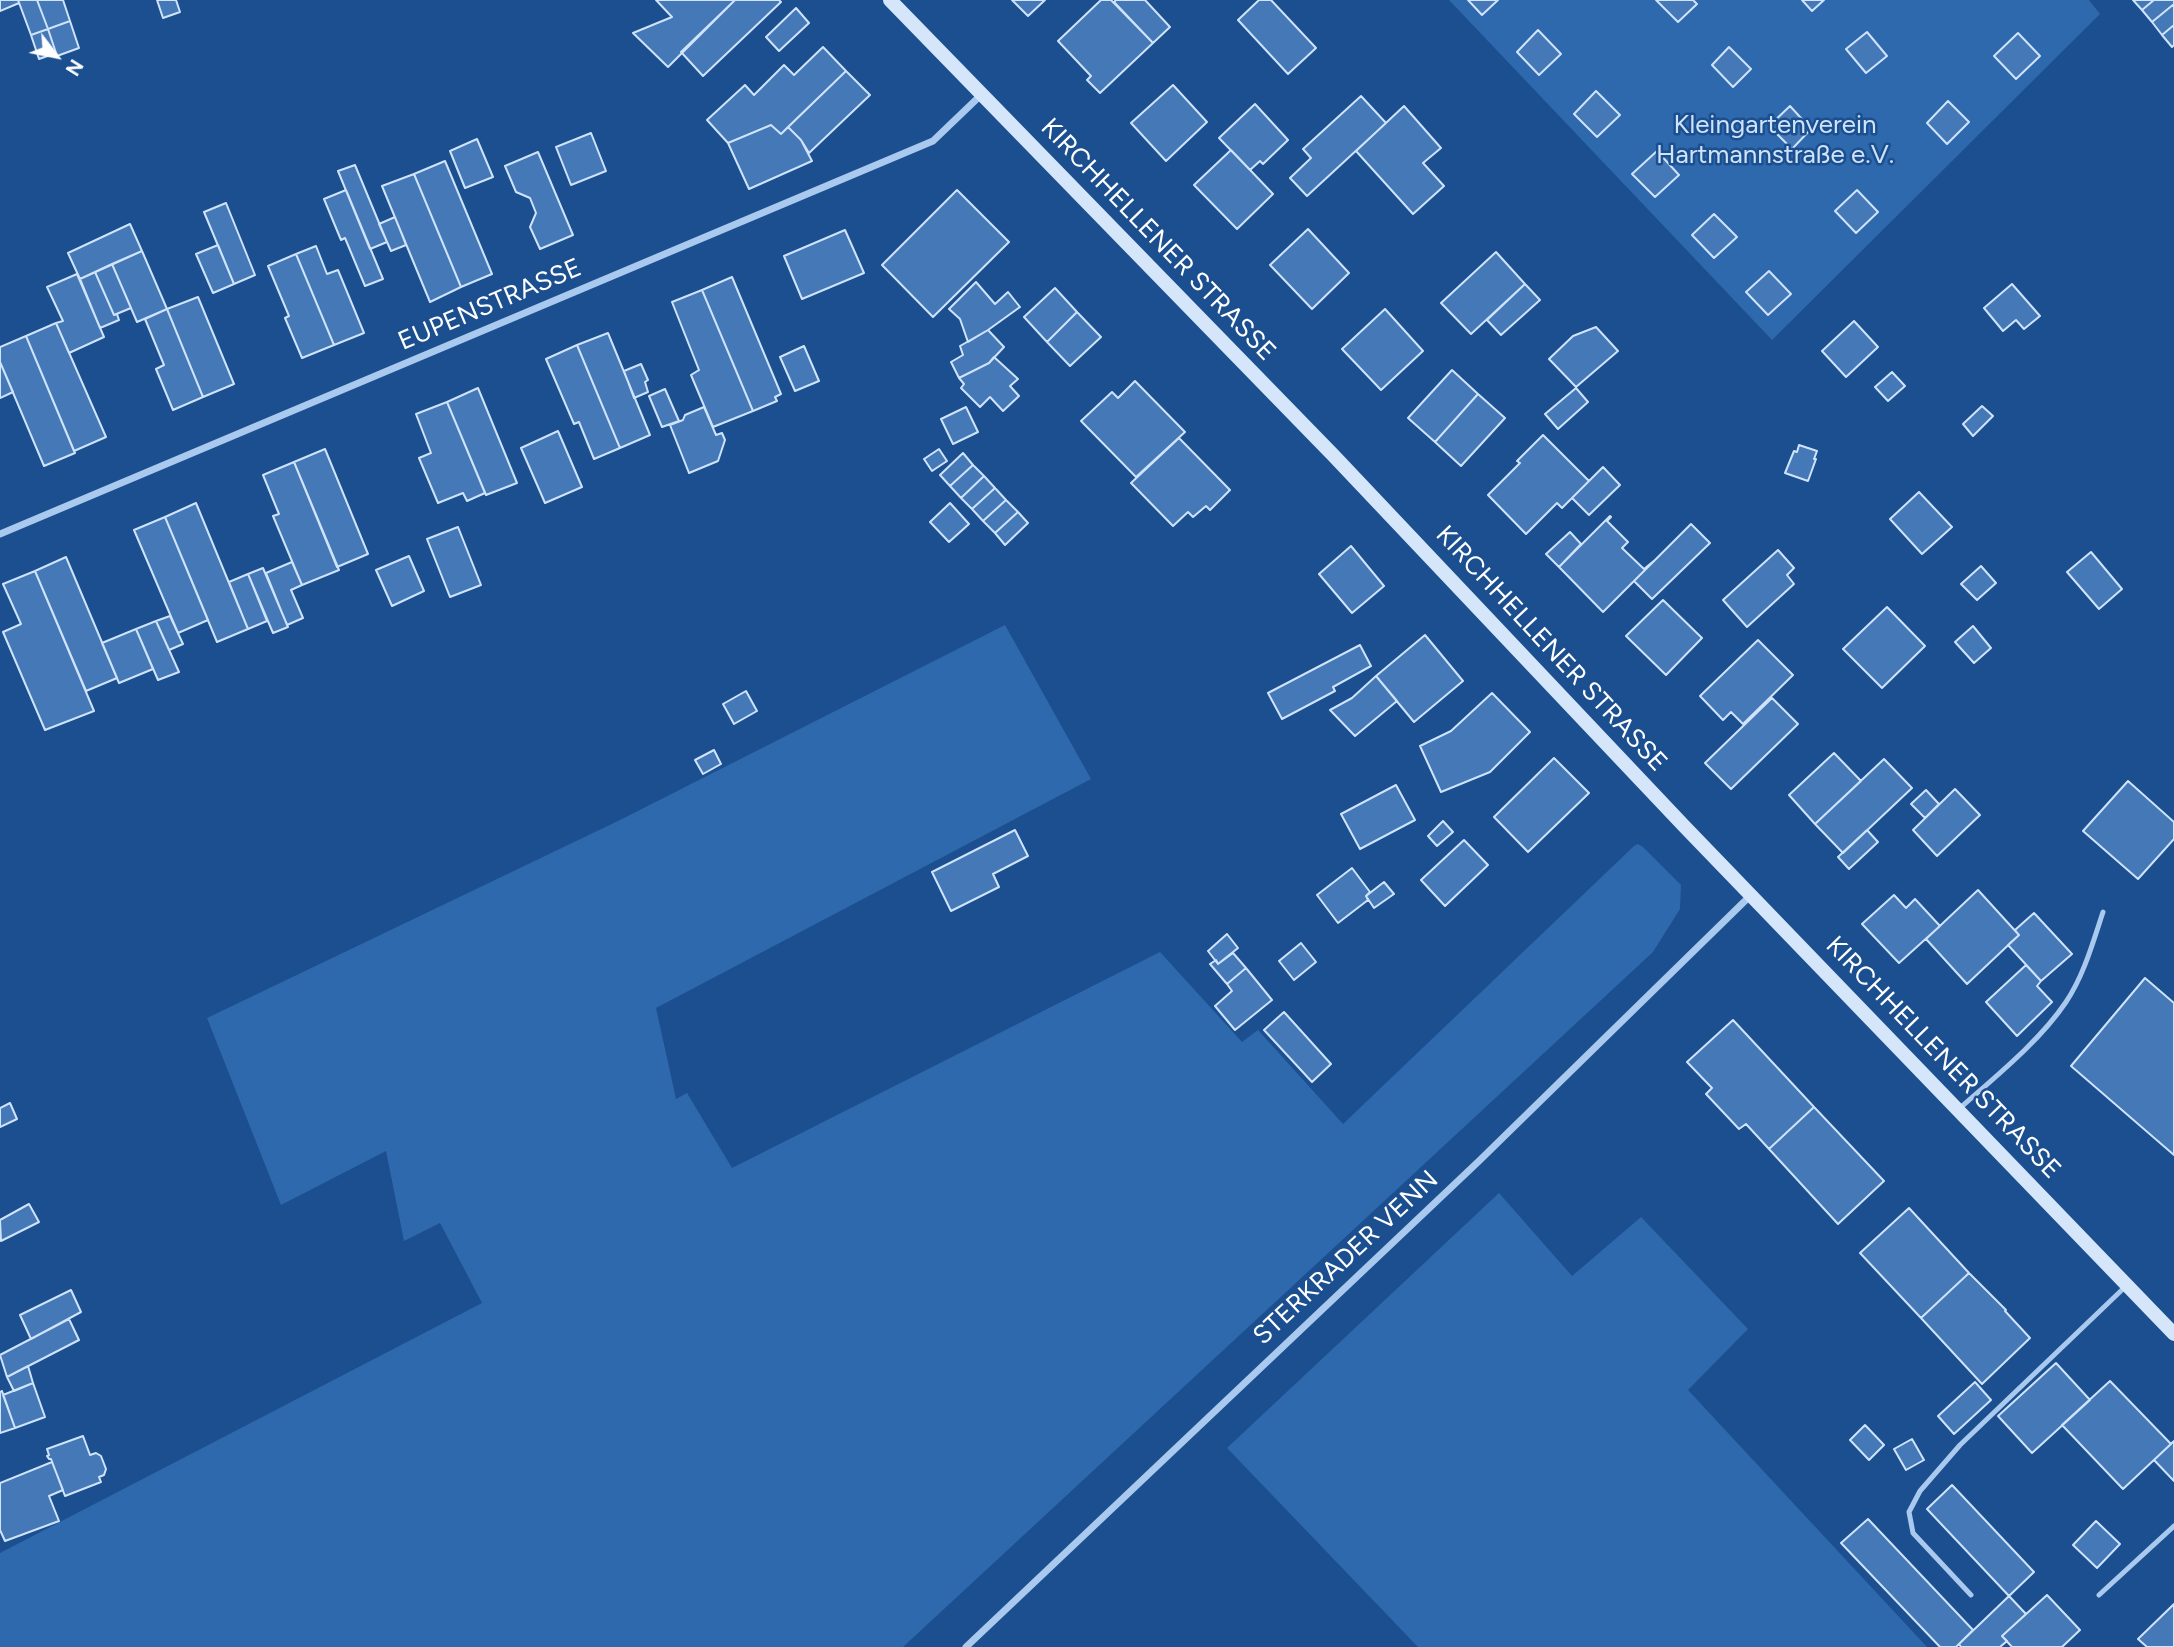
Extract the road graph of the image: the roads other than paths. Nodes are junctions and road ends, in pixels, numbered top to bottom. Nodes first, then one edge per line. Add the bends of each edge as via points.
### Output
1 (890, 0) edge
2 (982, 94) junction
3 (0, 534) edge
4 (1751, 894) junction
5 (2103, 912) dead end
6 (1958, 1110) junction
7 (2127, 1285) junction
8 (2174, 1334) edge
9 (2174, 1526) edge
10 (1971, 1595) dead end
11 (2099, 1595) dead end
12 (966, 1647) edge

1 - 2 main road, KIRCHHELLENER STRASSE
2 - 3 street, EUPENSTRASSE via 933,141
2 - 4 main road, KIRCHHELLENER STRASSE
4 - 6 main road, KIRCHHELLENER STRASSE
4 - 12 street, STERKRADER VENN via 1479,1161
5 - 6 lane via 2067,1000 2050,1023
6 - 7 main road, KIRCHHELLENER STRASSE
7 - 8 main road, KIRCHHELLENER STRASSE
7 - 10 lane via 1960,1445 1920,1491 1909,1512 1913,1533
9 - 11 lane

